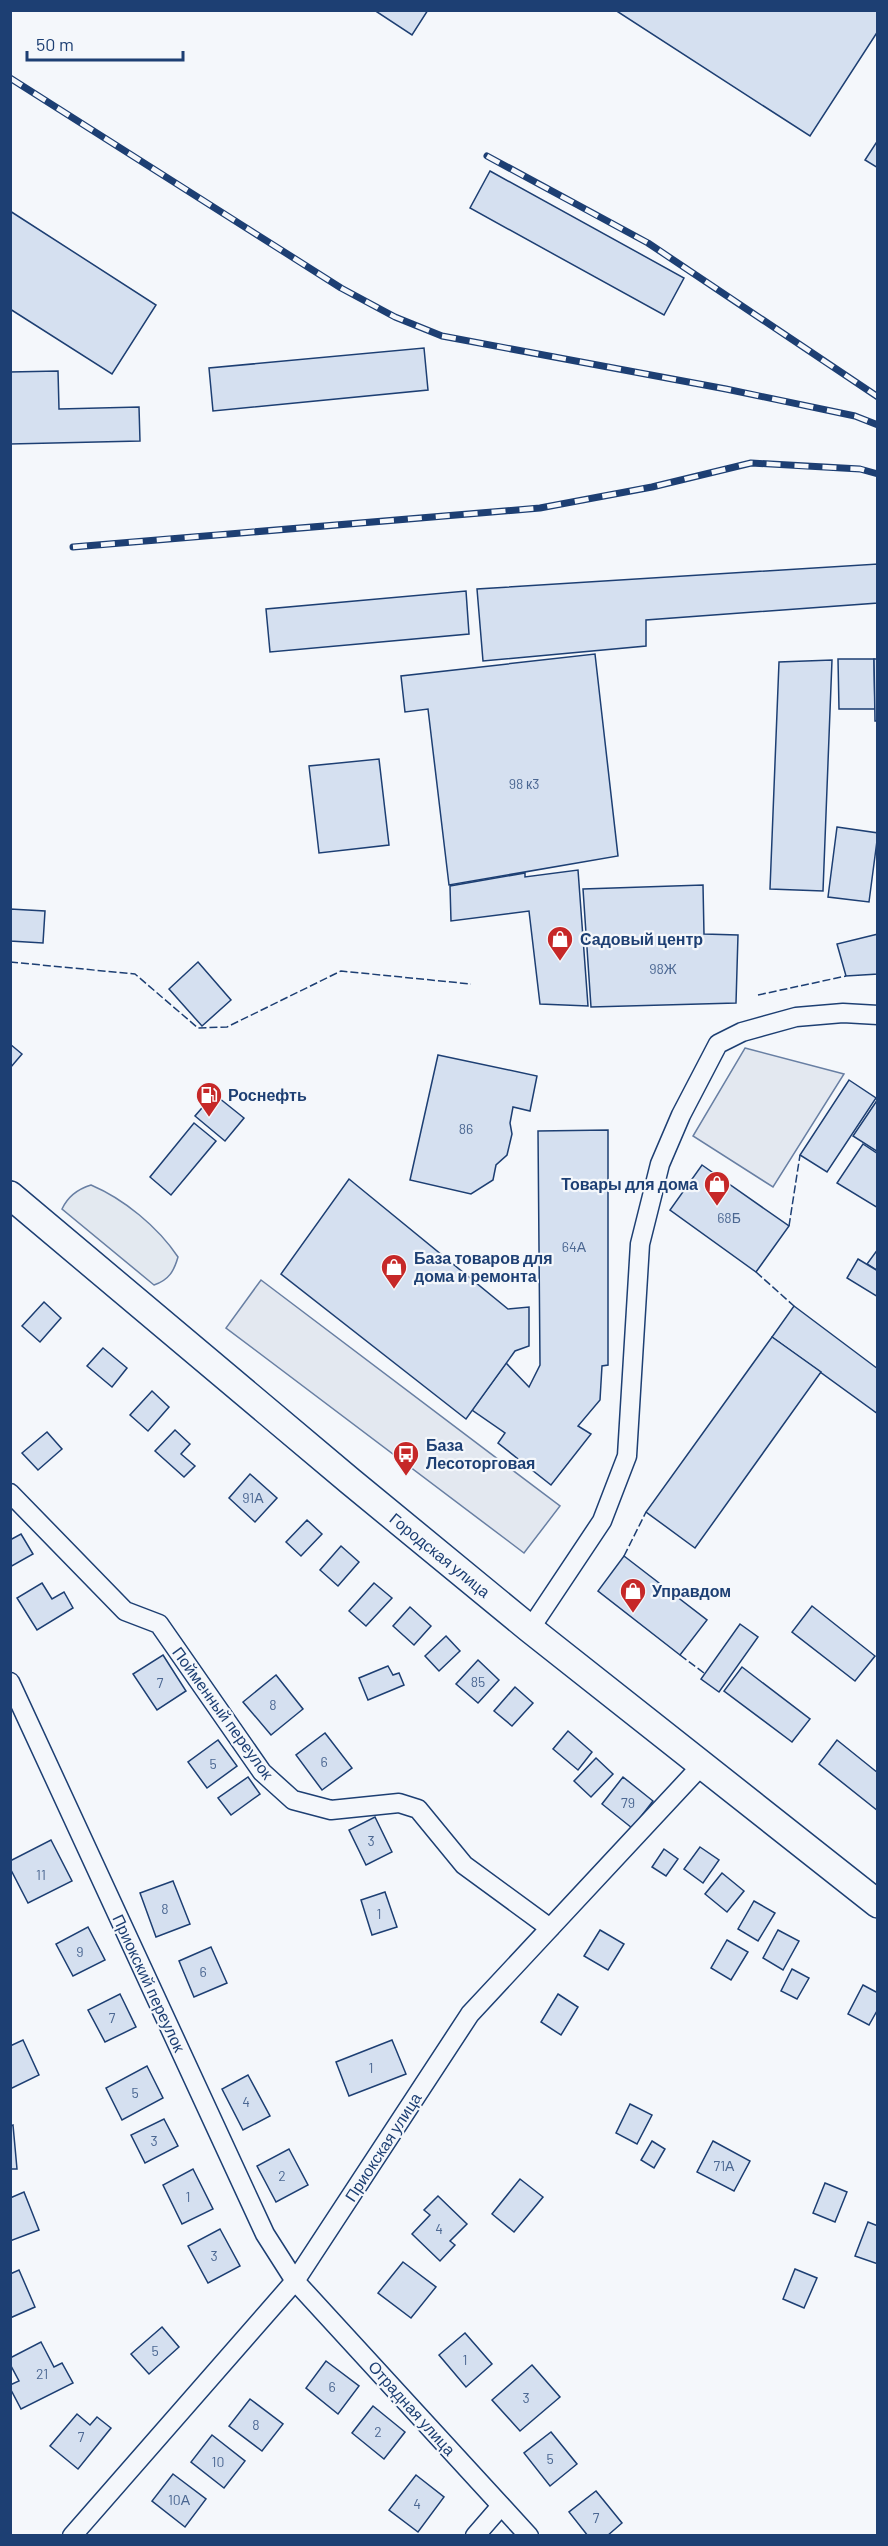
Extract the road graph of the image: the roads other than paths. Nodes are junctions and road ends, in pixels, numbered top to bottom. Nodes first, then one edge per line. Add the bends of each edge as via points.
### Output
1 (878, 1015) edge
2 (10, 1195) edge
3 (10, 1493) edge
4 (530, 1629) junction
5 (10, 1682) edge
6 (702, 1765) junction
7 (878, 1904) edge
8 (550, 1928) junction
9 (296, 2281) junction
10 (501, 2506) junction
11 (72, 2535) edge
12 (475, 2535) edge
13 (529, 2535) edge

1 - 4 street via 796,1017 742,1032 718,1044 660,1164 640,1244 627,1456 602,1521
2 - 4 main road, Городская улица
3 - 8 street, Пойменный переулок via 125,1611 159,1624 262,1772 293,1800 331,1810 399,1803 418,1809 464,1865
4 - 6 main road, Городская улица
5 - 9 street, Приокский переулок via 265,2234
6 - 7 main road, Городская улица
6 - 8 street, Приокская улица
8 - 9 street, Приокская улица via 470,2014
9 - 10 street, Отрадная улица
9 - 11 street, Приокская улица
10 - 12 street
10 - 13 street, Отрадная улица

